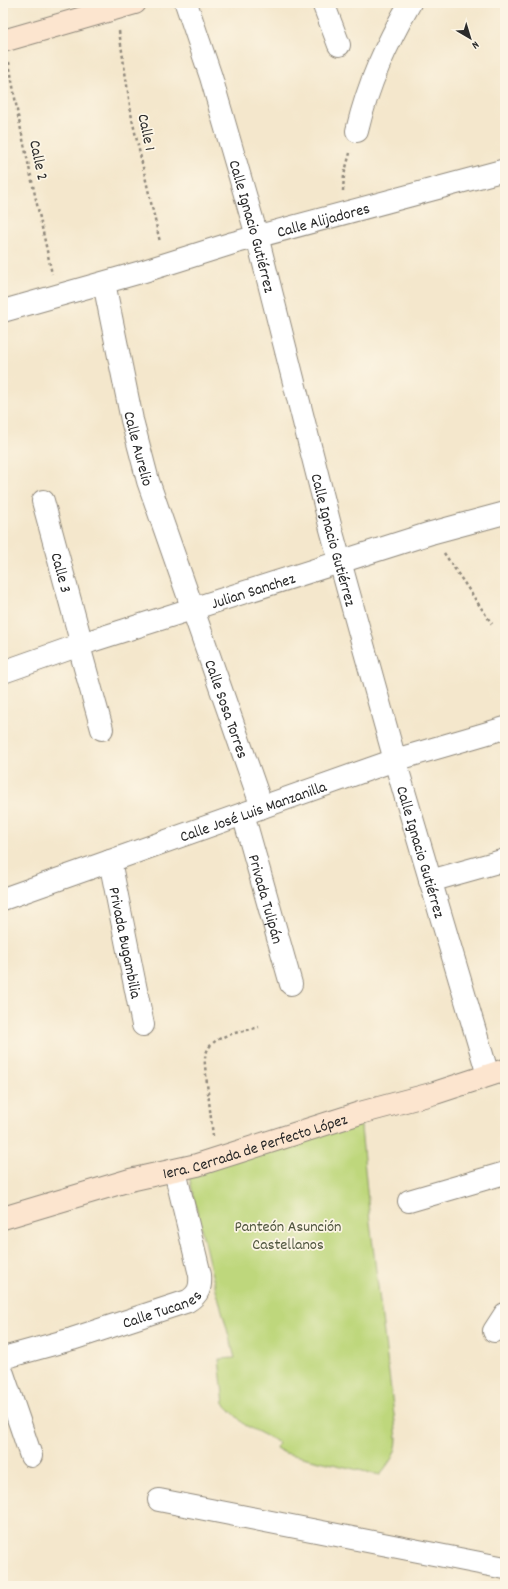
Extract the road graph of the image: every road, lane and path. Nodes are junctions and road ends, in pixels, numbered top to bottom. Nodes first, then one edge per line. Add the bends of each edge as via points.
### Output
1 (186, 3) edge
2 (323, 3) edge
3 (410, 3) edge
4 (125, 6) edge
5 (4, 41) edge
6 (339, 46) dead end
7 (357, 131) joint
8 (505, 170) edge
9 (342, 214) junction
10 (257, 236) junction
11 (165, 265) junction
12 (104, 283) junction
13 (57, 296) junction
14 (3, 311) edge
15 (43, 500) dead end
16 (505, 513) edge
17 (431, 533) junction
18 (340, 562) junction
19 (194, 609) junction
20 (492, 624) dead end
21 (80, 645) junction
22 (3, 672) edge
23 (505, 728) edge
24 (102, 729) dead end
25 (395, 760) junction
26 (252, 811) junction
27 (505, 860) edge
28 (110, 861) junction
29 (430, 881) junction
30 (3, 899) edge
31 (291, 984) dead end
32 (143, 1025) dead end
33 (259, 1028) dead end
34 (496, 1072) edge
35 (216, 1159) junction
36 (175, 1171) junction
37 (505, 1173) edge
38 (409, 1201) dead end
39 (3, 1218) edge
40 (3, 1358) edge
41 (3, 1374) edge
42 (31, 1456) dead end
43 (159, 1500) dead end
44 (505, 1568) edge

1 - 10 street, Calle Ignacio Gutiérrez via 211,77
2 - 6 street
3 - 7 street via 373,76
4 - 5 street
4 - 11 path, Calle 1 via 132,119
5 - 13 path, Calle 2
7 - 9 path via 344,175
8 - 9 street, Calle Alijadores
9 - 10 street, Calle Alijadores
10 - 11 street, Calle Alijadores
10 - 18 street, Calle Ignacio Gutiérrez
11 - 12 street, Calle Alijadores
12 - 13 street, Calle Alijadores
12 - 19 street, Calle Aurelio via 130,414 141,454 156,507
13 - 14 street, Calle Alijadores
15 - 21 street, Calle 3
16 - 17 street, Julian Sanchez
17 - 18 street, Julian Sanchez
17 - 20 path
18 - 19 street, Julian Sanchez
18 - 25 street, Calle Ignacio Gutiérrez
19 - 21 street, Julian Sanchez
19 - 26 street, Calle Sosa Torres
21 - 22 street, Julian Sanchez
21 - 24 street, Calle 3
23 - 25 street, Calle José Luis Manzanilla
25 - 26 street, Calle José Luis Manzanilla
25 - 29 street, Calle Ignacio Gutiérrez
26 - 28 street, Calle José Luis Manzanilla
26 - 31 street, Privada Tulipán
27 - 29 street
28 - 30 street, Calle José Luis Manzanilla
28 - 32 street, Privada Bugambilia
29 - 34 street, Calle Ignacio Gutiérrez
33 - 35 path via 224,1037 209,1046 206,1052 204,1059
34 - 35 street, 1era. Cerrada de Perfecto López
35 - 36 street, 1era. Cerrada de Perfecto López
36 - 39 street, 1era. Cerrada de Perfecto López via 130,1180
36 - 40 street, Calle Tucanes via 200,1275 200,1288 194,1297 72,1339
37 - 38 street
41 - 42 street
43 - 44 street

